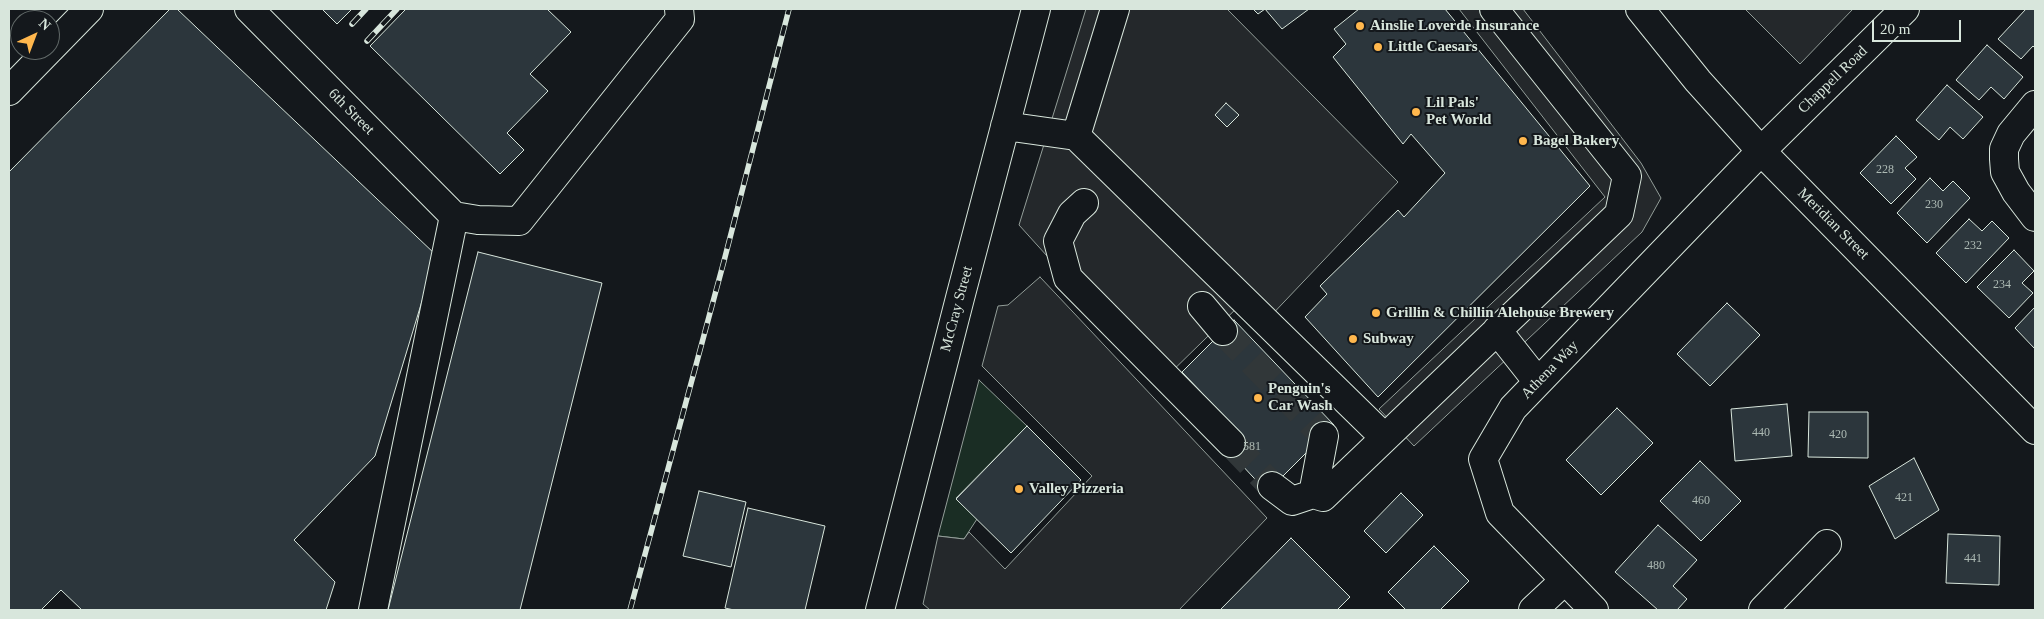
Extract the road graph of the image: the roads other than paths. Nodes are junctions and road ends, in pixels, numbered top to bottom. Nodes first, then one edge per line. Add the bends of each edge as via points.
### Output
1 (89, 9) edge
2 (249, 9) edge
3 (680, 9) edge
4 (1036, 9) edge
5 (1115, 9) edge
6 (1494, 9) edge
7 (1640, 9) edge
8 (1905, 9) edge
9 (60, 38) edge
10 (39, 60) edge
11 (9, 91) edge
12 (2035, 105) edge
13 (1005, 126) junction
14 (1076, 136) junction
15 (1761, 150) junction
16 (1084, 203) dead end
17 (454, 216) junction
18 (2035, 217) edge
19 (1202, 306) dead end
20 (1497, 330) junction
21 (1223, 331) tunnel mouth
22 (1538, 382) junction
23 (2035, 430) edge
24 (1324, 436) dead end
25 (1384, 437) junction
26 (1232, 443) tunnel mouth
27 (1272, 486) tunnel mouth
28 (1313, 494) junction
29 (1827, 544) dead end
30 (1564, 581) junction
31 (373, 610) edge
32 (880, 610) edge
33 (1533, 610) edge
34 (1594, 610) edge
35 (1763, 610) edge

1 - 9 street
2 - 17 street, 6th Street
3 - 17 street via 680,19 519,221
4 - 13 street, McCray Street
5 - 14 street
6 - 20 street via 1627,176 1619,214
7 - 15 street, Meridian Street via 1698,81
8 - 15 street, Chappell Road
10 - 11 street
12 - 18 street via 2011,134 2004,149 2005,172
13 - 14 street
13 - 32 street, McCray Street
14 - 25 street
15 - 22 street, Athena Way
15 - 23 street, Meridian Street
16 - 26 street via 1072,214 1058,241 1068,278
17 - 31 street
19 - 21 street
20 - 22 street
20 - 25 street
22 - 30 street, Athena Way via 1513,408 1483,459 1500,513
24 - 28 street
25 - 28 street via 1322,497
27 - 28 street via 1292,501
29 - 35 street
30 - 33 street
30 - 34 street, Athena Way

